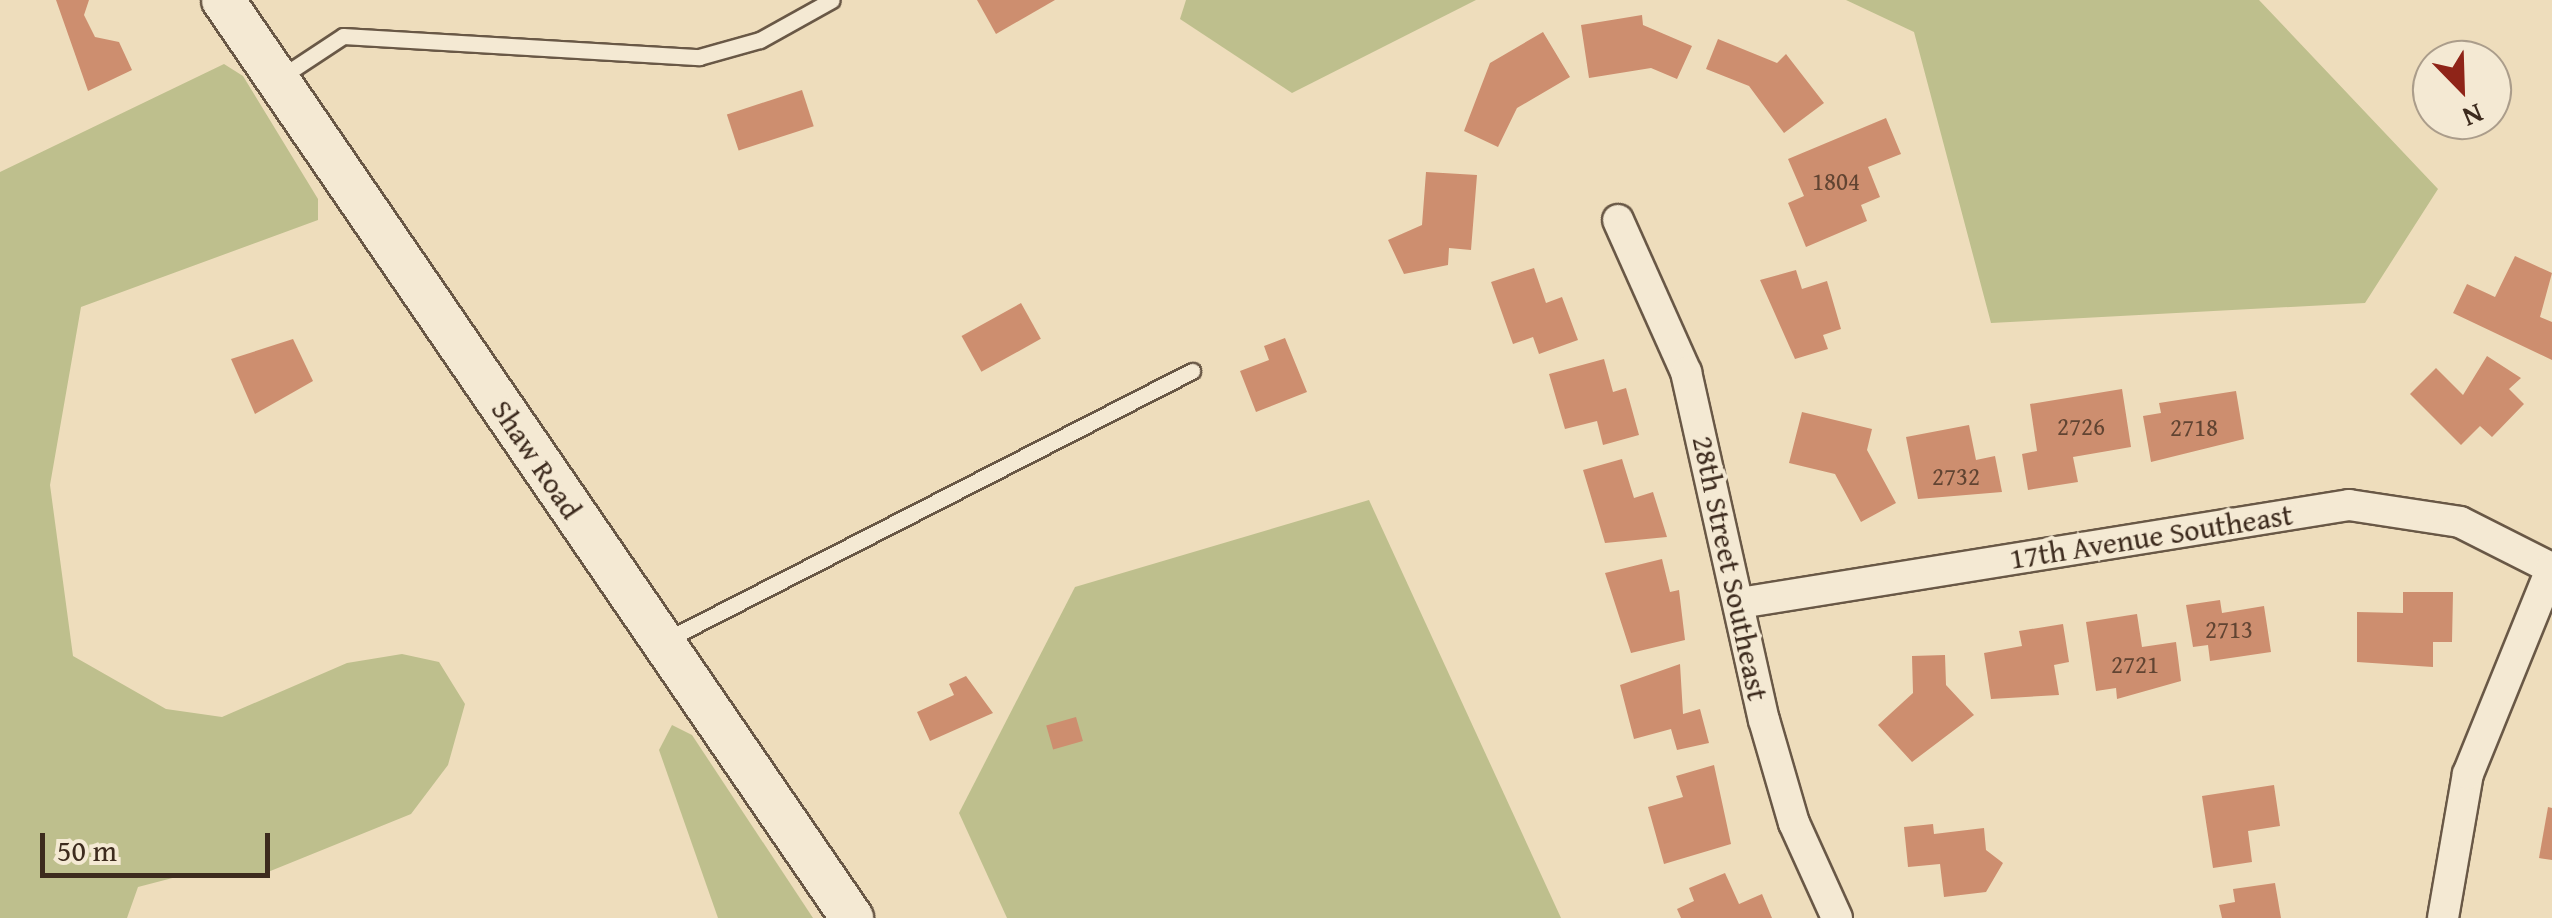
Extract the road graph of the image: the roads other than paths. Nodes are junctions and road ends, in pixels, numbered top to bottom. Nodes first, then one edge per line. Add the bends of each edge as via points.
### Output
1 (223, 0) edge
2 (832, 0) edge
3 (278, 79) junction
4 (1618, 220) dead end
5 (1192, 371) dead end
6 (2552, 568) edge
7 (1740, 603) junction
8 (662, 642) junction
9 (852, 918) edge
10 (1837, 918) edge
11 (2443, 918) edge

1 - 3 main road, Shaw Road
2 - 3 lane via 760,40 699,57 343,36
3 - 8 main road, Shaw Road
4 - 7 street, 28th Street Southeast via 1686,372
5 - 8 lane
6 - 7 street, 17th Avenue Southeast via 2460,522 2349,506
6 - 11 street via 2468,774
7 - 10 street, 28th Street Southeast via 1794,823
8 - 9 main road, Shaw Road

